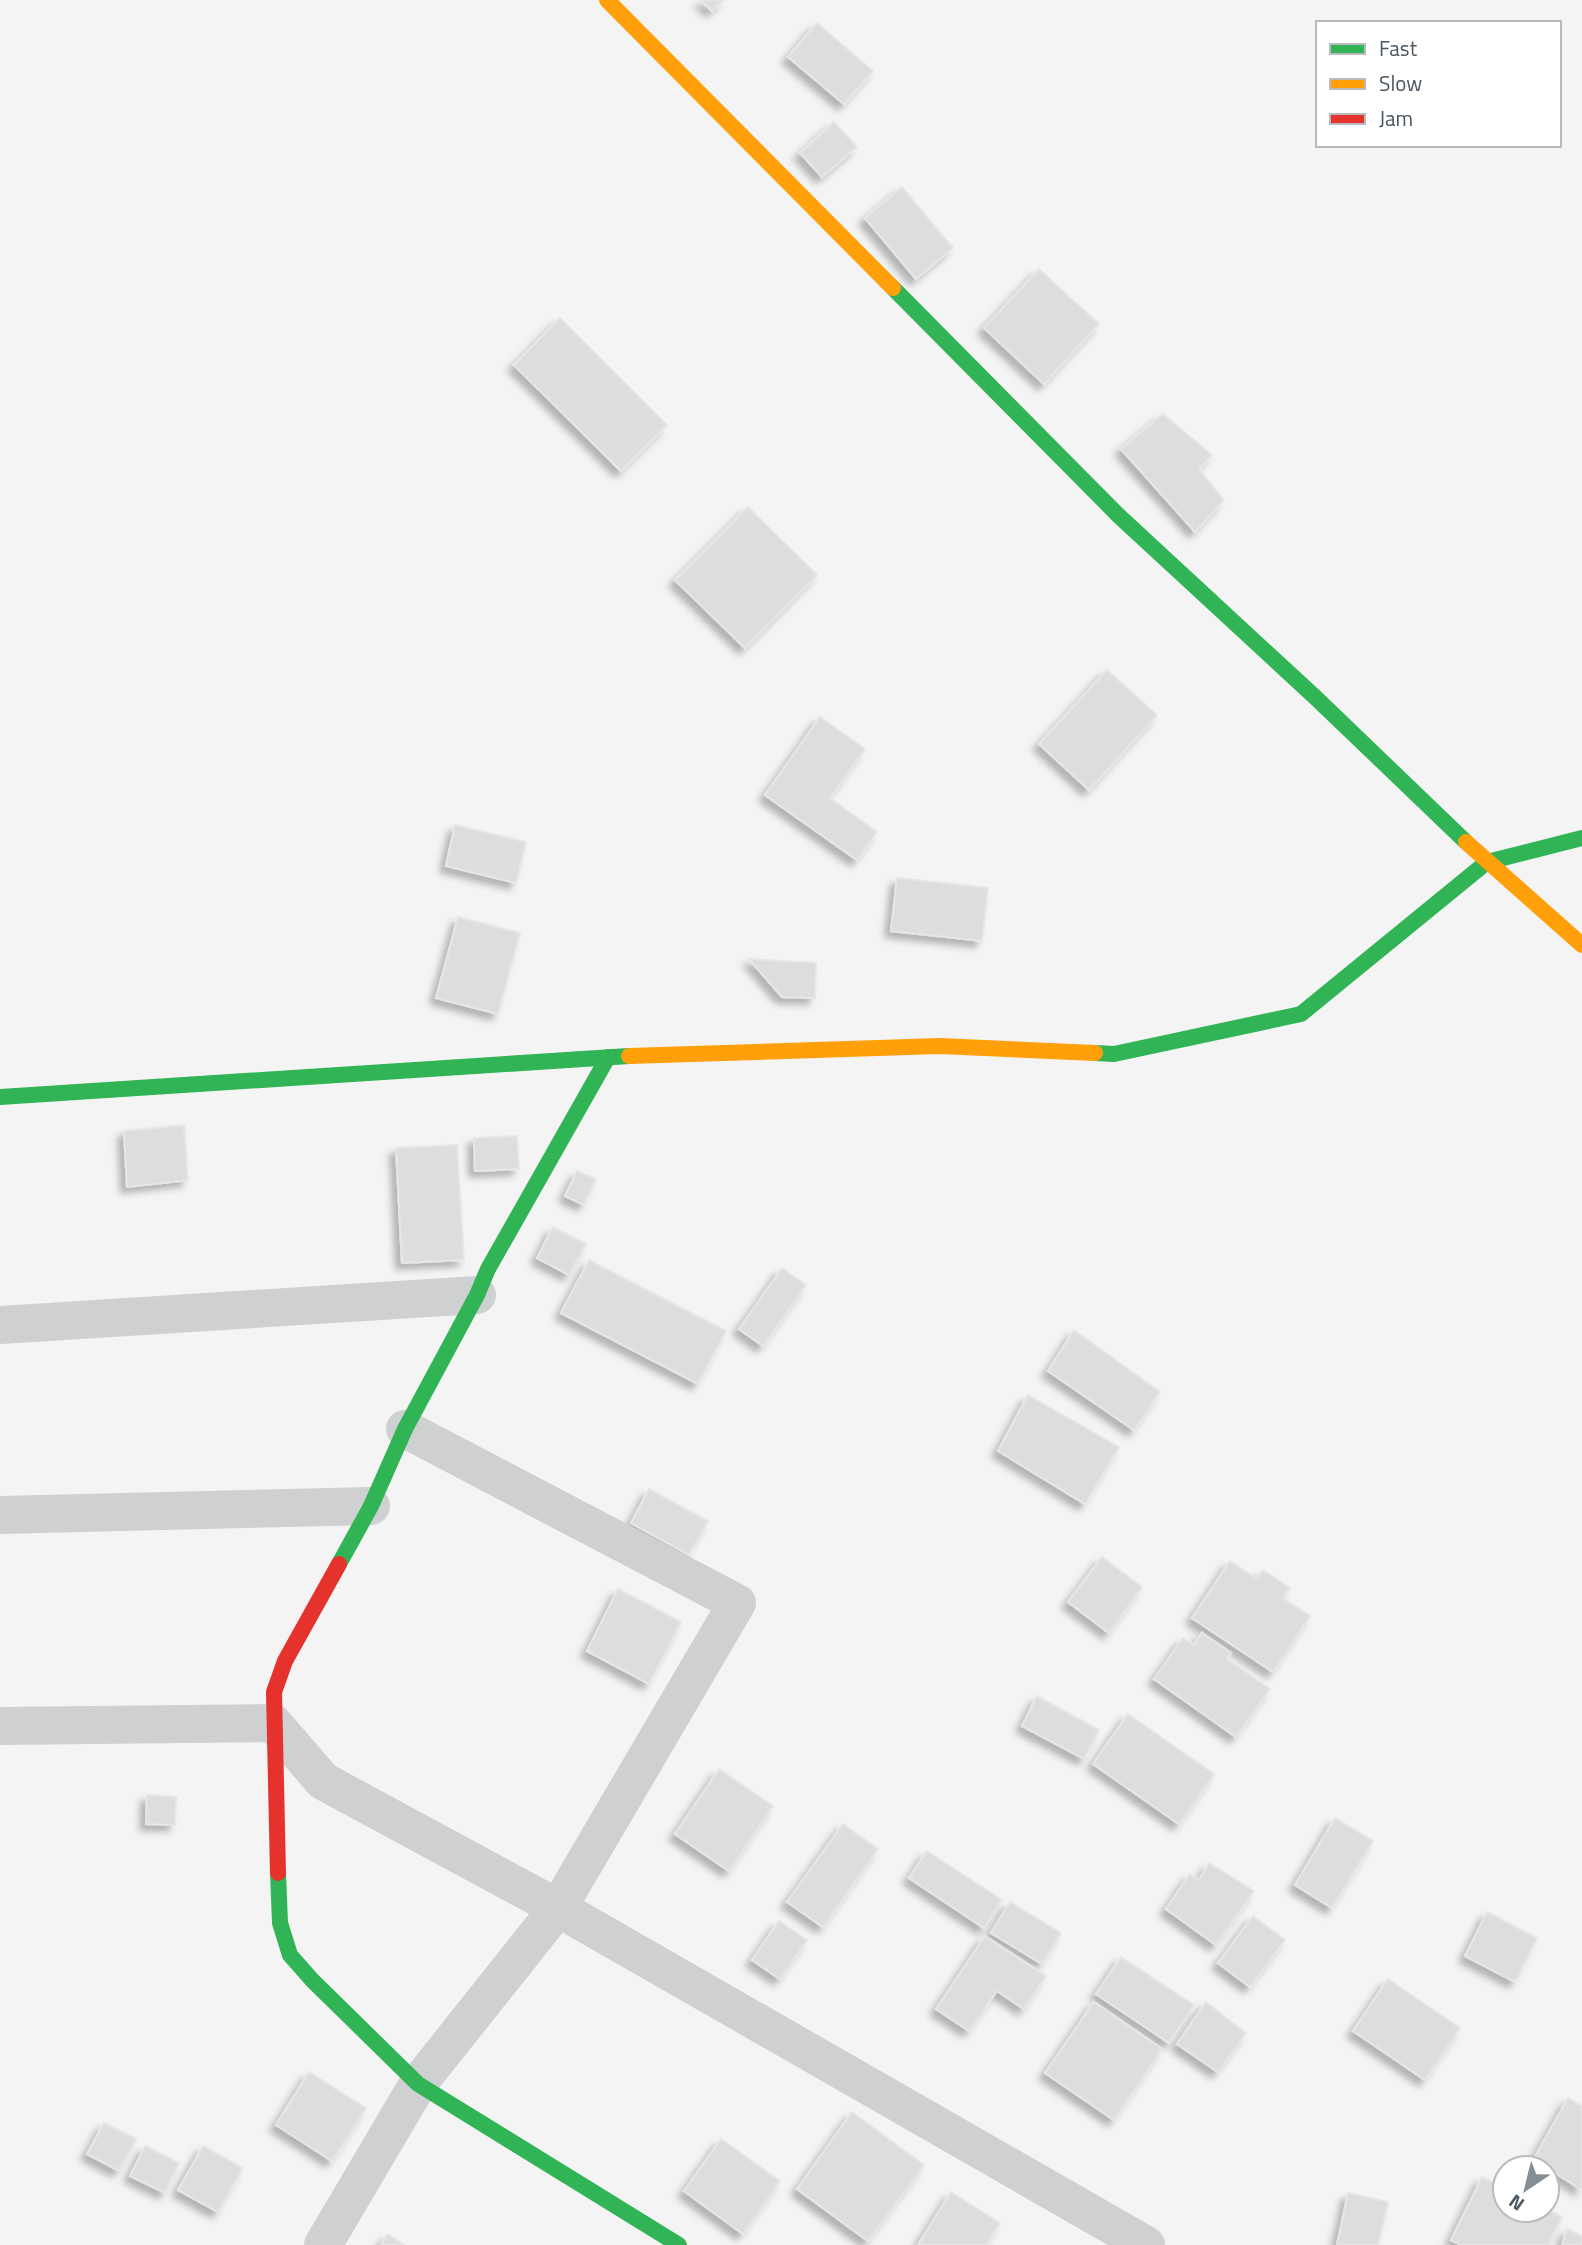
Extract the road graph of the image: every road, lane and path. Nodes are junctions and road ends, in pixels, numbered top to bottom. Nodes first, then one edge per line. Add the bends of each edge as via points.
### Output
1 (607, 0) edge
2 (1582, 838) edge
3 (1487, 862) junction
4 (1582, 945) edge
5 (608, 1057) junction
6 (0, 1097) edge
7 (477, 1295) junction
8 (0, 1325) edge
9 (405, 1429) junction
10 (371, 1506) junction
11 (0, 1515) edge
12 (273, 1723) junction
13 (0, 1726) edge
14 (558, 1908) junction
15 (418, 2084) junction
16 (323, 2245) edge
17 (678, 2245) edge
18 (1146, 2245) edge

1 - 3 street via 1119,516
2 - 3 street
3 - 4 street
3 - 5 street via 1301,1014 1114,1054 940,1046
5 - 6 street
5 - 7 street
7 - 8 street
7 - 9 street
9 - 10 street
9 - 14 street via 737,1603
10 - 11 street
10 - 12 street via 285,1661 274,1692
12 - 13 street
12 - 14 street via 323,1781
12 - 15 street via 280,1923 290,1955
14 - 15 street
14 - 18 street
15 - 16 street
15 - 17 street

